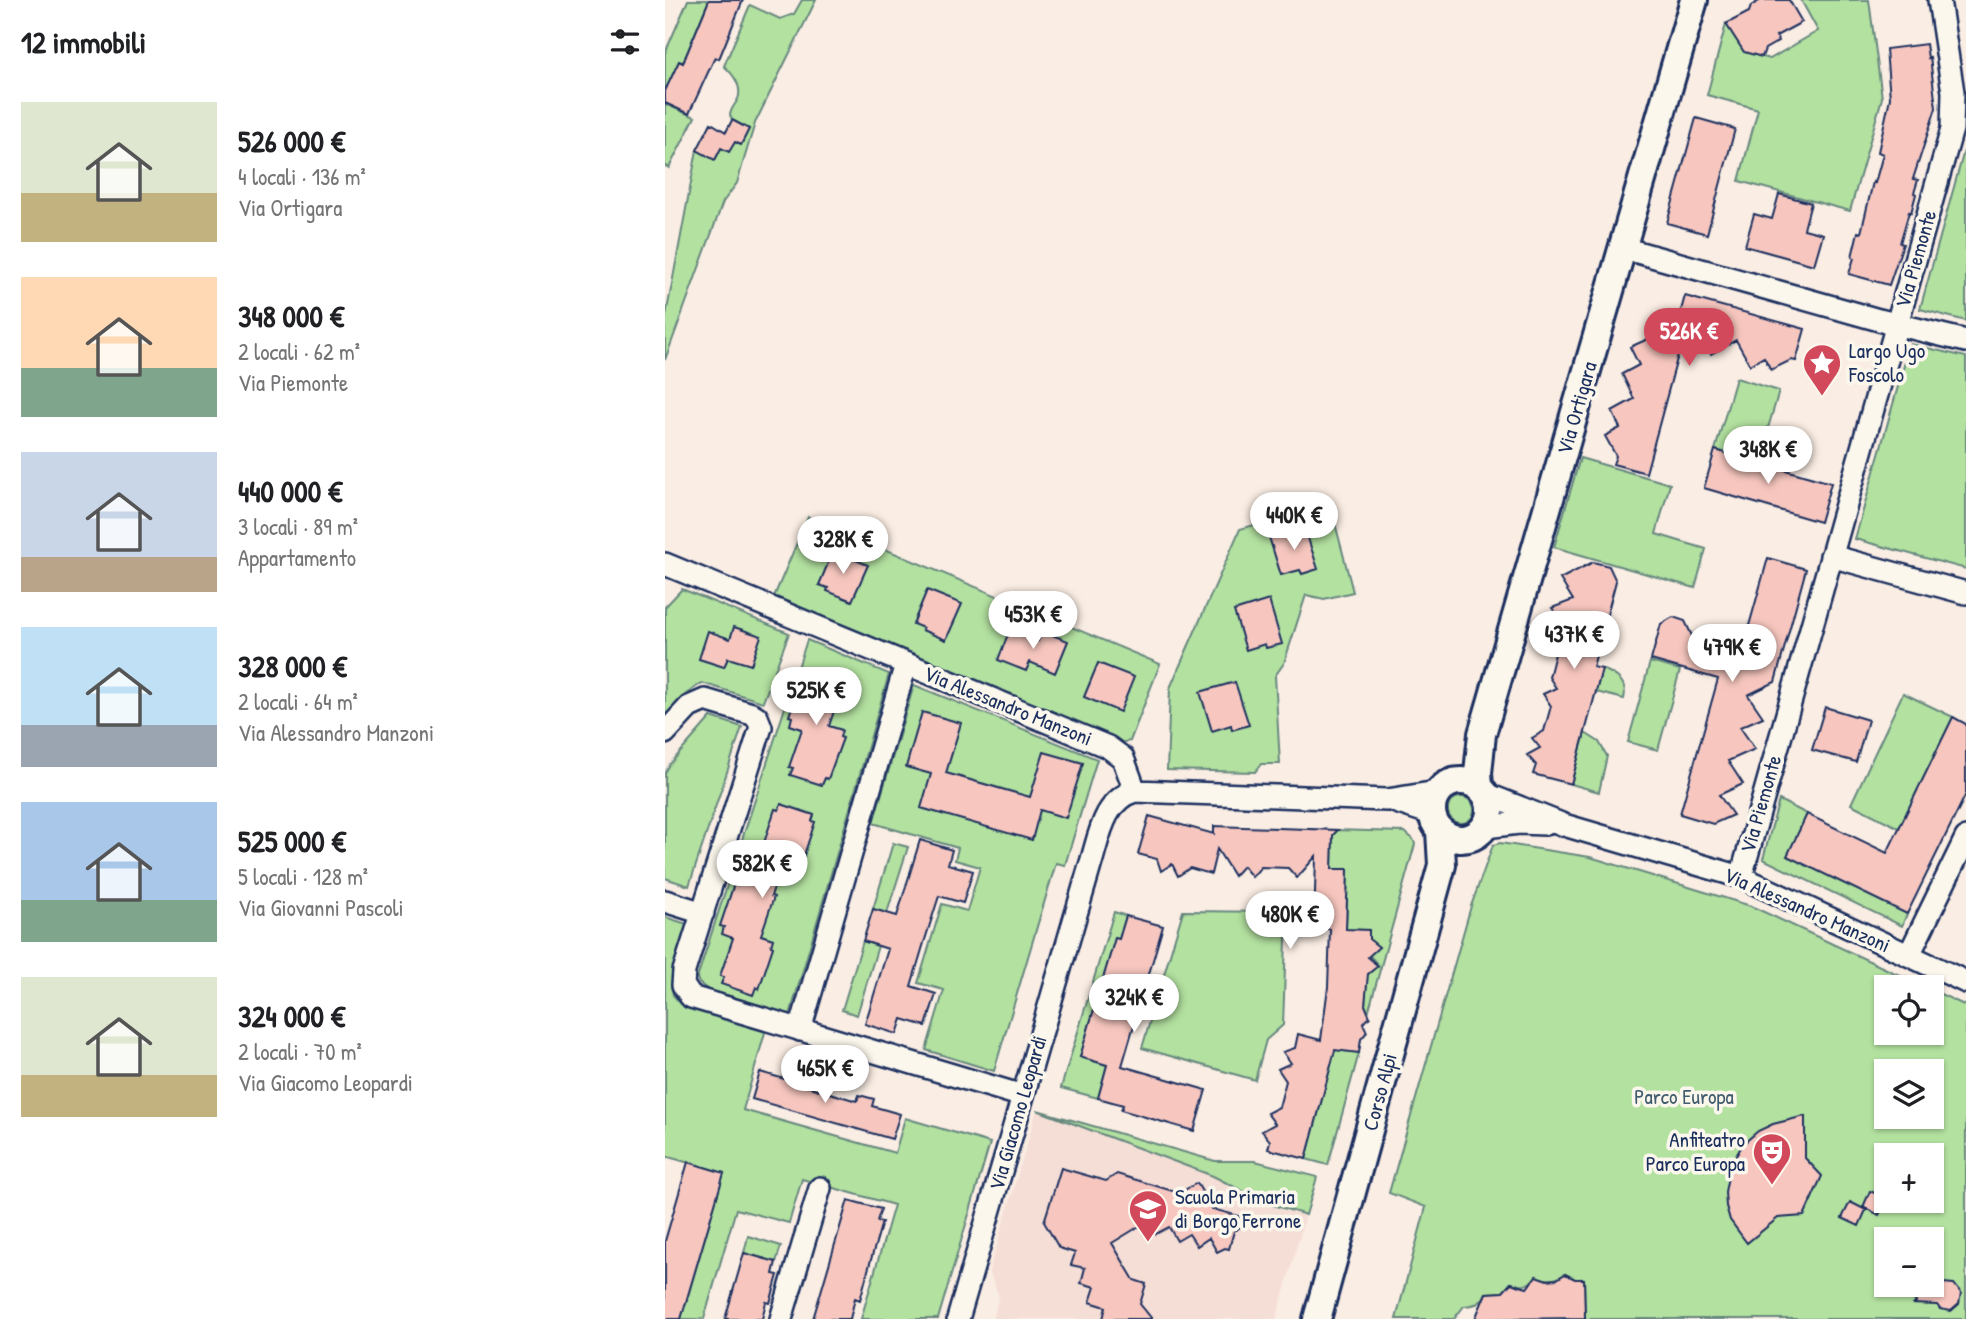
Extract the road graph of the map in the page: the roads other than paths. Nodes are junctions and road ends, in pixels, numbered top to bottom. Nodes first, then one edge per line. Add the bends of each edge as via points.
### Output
1 (1694, 0) edge
2 (1939, 0) edge
3 (1959, 80) edge
4 (1623, 248) junction
5 (1897, 324) junction
6 (1966, 341) edge
7 (1831, 556) junction
8 (665, 564) edge
9 (1966, 593) edge
10 (907, 664) junction
11 (665, 733) edge
12 (1131, 792) junction
13 (1455, 800) junction
14 (1564, 825) junction
15 (1477, 833) junction
16 (1966, 838) edge
17 (1443, 865) junction
18 (1741, 877) junction
19 (665, 901) edge
20 (703, 913) junction
21 (1909, 955) junction
22 (1966, 982) edge
23 (800, 1030) junction
24 (1023, 1096) junction
25 (820, 1188) dead end
26 (781, 1319) edge
27 (958, 1319) edge
28 (1317, 1319) edge

1 - 4 street, Via Ortigara
2 - 3 street, Via Piemonte
3 - 5 street, Via Piemonte via 1952,130
4 - 5 street
4 - 13 street, Via Ortigara via 1482,734 1478,773
5 - 6 street
5 - 7 street, Via Piemonte
7 - 9 street
7 - 18 street, Via Piemonte
8 - 10 street, Via Alessandro Manzoni
10 - 12 street, Via Alessandro Manzoni via 1116,751 1126,764
10 - 23 street
11 - 20 street via 689,707 705,700 752,714 761,727
12 - 13 street, Via Alessandro Manzoni
12 - 24 street, Via Giacomo Leopardi via 1111,807 1103,823
13 - 14 street, Via Alessandro Manzoni
13 - 15 street, Via Alessandro Manzoni via 1458,839
13 - 15 street via 1491,805 1490,816
13 - 17 street, Corso Alpi
14 - 15 street, Via Alessandro Manzoni via 1519,823
14 - 18 street, Via Alessandro Manzoni
15 - 17 street, Corso Alpi via 1452,851
16 - 21 street
17 - 28 street, Corso Alpi
18 - 21 street, Via Alessandro Manzoni
19 - 20 street
20 - 23 street via 683,978 686,991 699,1000
21 - 22 street, Via Alessandro Manzoni
23 - 24 street
24 - 27 street, Via Giacomo Leopardi
25 - 26 street

